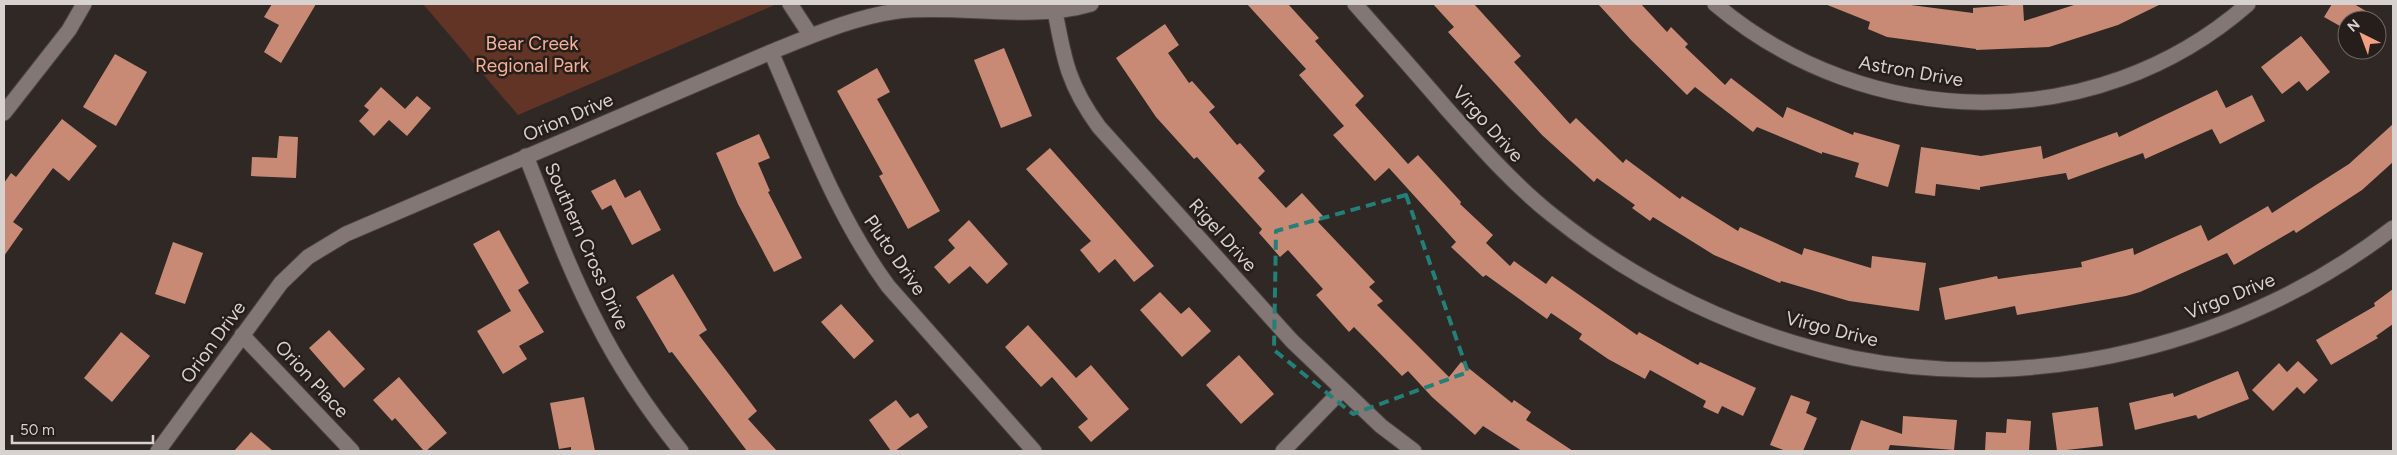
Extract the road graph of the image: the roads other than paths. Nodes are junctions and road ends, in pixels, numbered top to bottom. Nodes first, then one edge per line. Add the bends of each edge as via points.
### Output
1 (84, 4) edge
2 (790, 4) edge
3 (1091, 4) edge
4 (1355, 4) edge
5 (1715, 4) edge
6 (2248, 4) edge
7 (1055, 11) junction
8 (811, 36) junction
9 (771, 52) junction
10 (4, 113) edge
11 (526, 156) junction
12 (2393, 228) edge
13 (242, 335) junction
14 (1342, 390) junction
15 (158, 451) edge
16 (352, 451) edge
17 (681, 451) edge
18 (1034, 451) edge
19 (1283, 451) edge
20 (1414, 451) edge

1 - 10 street via 69,30
2 - 8 street
3 - 7 street, Orion Drive
4 - 12 street, Virgo Drive via 1485,152 1531,197 1585,240 1668,292 1716,315 1800,344 1854,358 1899,365 1989,369 2053,364 2149,347 2244,316 2328,274
5 - 6 street, Astron Drive via 1767,43 1832,75 1860,85 1929,99 1984,102 2040,98 2116,80 2196,42
7 - 8 street, Orion Drive via 898,11 868,17
7 - 14 street, Rigel Drive via 1064,62 1083,105 1292,341
8 - 9 street, Orion Drive
9 - 11 street, Orion Drive
9 - 18 street, Pluto Drive via 839,207 872,264
11 - 13 street, Orion Drive via 374,220 325,245 293,269
11 - 17 street, Southern Cross Drive via 596,322 644,401
13 - 15 street, Orion Drive
13 - 16 street, Orion Place
14 - 19 street
14 - 20 street, Rigel Drive

